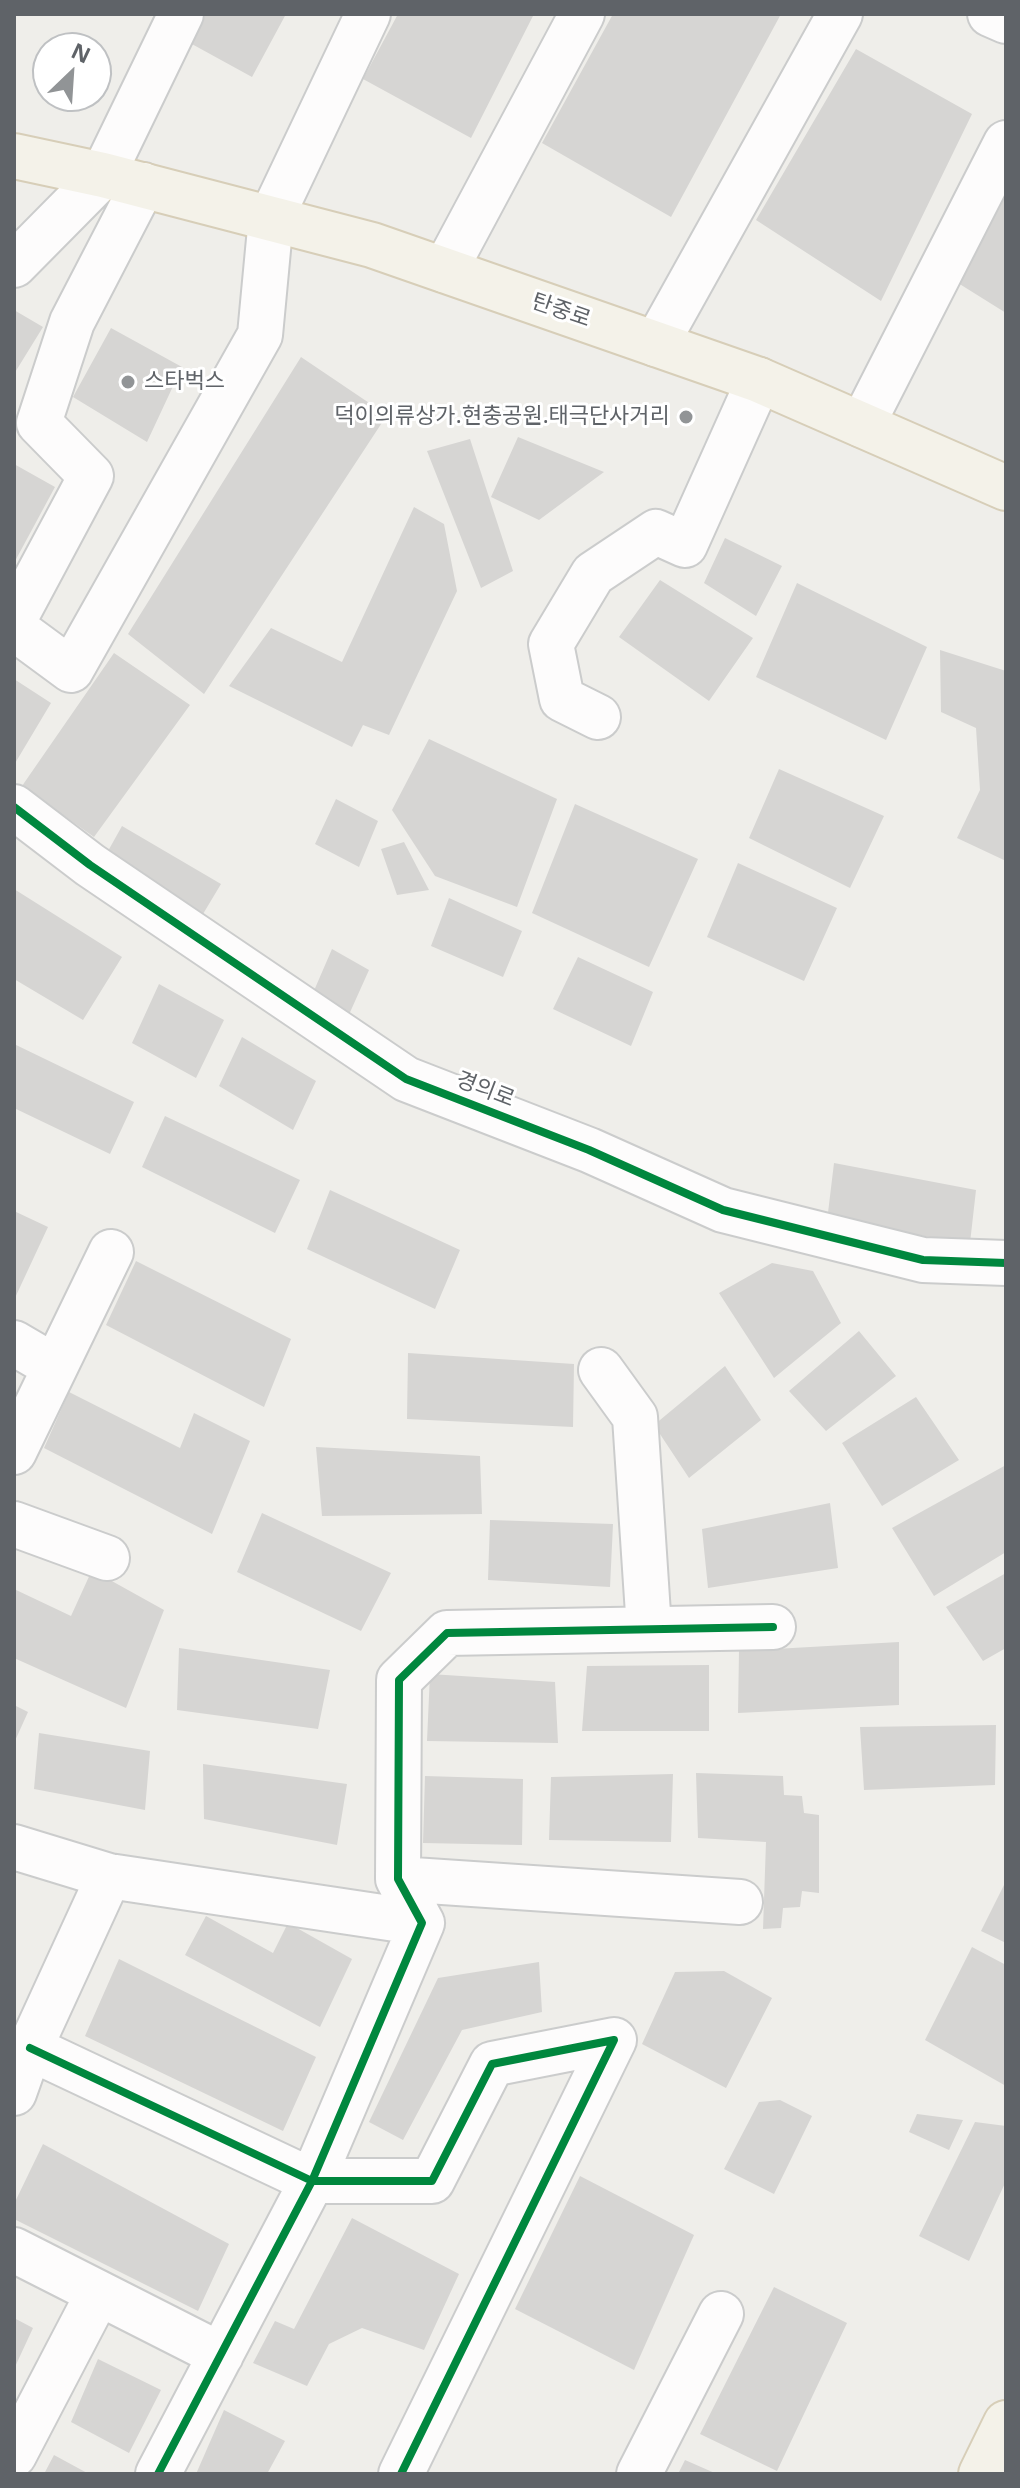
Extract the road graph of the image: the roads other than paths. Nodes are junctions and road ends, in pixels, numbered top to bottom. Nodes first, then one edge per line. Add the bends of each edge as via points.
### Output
1 (181, 14) edge
2 (368, 14) edge
3 (582, 14) edge
4 (840, 14) edge
5 (990, 14) edge
6 (1006, 21) edge
7 (1006, 143) edge
8 (14, 156) edge
9 (123, 180) junction
10 (271, 218) junction
11 (14, 265) edge
12 (445, 270) junction
13 (656, 344) junction
14 (759, 380) junction
15 (862, 425) junction
16 (1006, 488) edge
17 (14, 620) edge
18 (14, 628) edge
19 (598, 717) dead end
20 (14, 807) edge
21 (111, 1252) dead end
22 (1006, 1263) edge
23 (14, 1343) edge
24 (55, 1367) junction
25 (601, 1370) dead end
26 (14, 1452) edge
27 (14, 1524) edge
28 (107, 1558) dead end
29 (773, 1627) dead end
30 (649, 1629) junction
31 (14, 1847) edge
32 (109, 1876) junction
33 (398, 1879) junction
34 (740, 1902) dead end
35 (422, 1923) junction
36 (30, 2048) junction
37 (14, 2093) edge
38 (312, 2181) junction
39 (14, 2250) edge
40 (98, 2294) junction
41 (721, 2314) dead end
42 (221, 2355) junction
43 (1006, 2423) edge
44 (14, 2455) edge
45 (158, 2474) edge
46 (401, 2474) edge
47 (639, 2474) edge
48 (981, 2474) edge

1 - 9 street
2 - 10 street
3 - 12 street
4 - 13 street
5 - 6 street
7 - 15 street
8 - 9 main road, 탄중로
9 - 10 main road, 탄중로
9 - 11 street
9 - 17 street via 39,423 91,476
10 - 12 main road, 탄중로
10 - 18 street via 260,335 71,670
12 - 13 main road, 탄중로
13 - 14 main road, 탄중로
14 - 15 main road, 탄중로
14 - 19 street via 685,545 656,532 593,574 551,644 562,699
15 - 16 main road, 탄중로
20 - 22 street, 경의로 via 90,865 406,1079 589,1150 723,1210 923,1260
21 - 24 street
23 - 24 street
24 - 26 street
25 - 30 street via 635,1417
27 - 28 street
29 - 30 street
30 - 33 street via 447,1633 399,1680
31 - 32 street
32 - 35 street
32 - 36 street
33 - 34 street
33 - 35 street
35 - 38 street
36 - 37 street
36 - 38 street
38 - 42 street
38 - 46 street via 432,2181 492,2064 614,2040
39 - 40 street
40 - 42 street
40 - 44 street
41 - 47 street
42 - 45 street
43 - 48 main road

